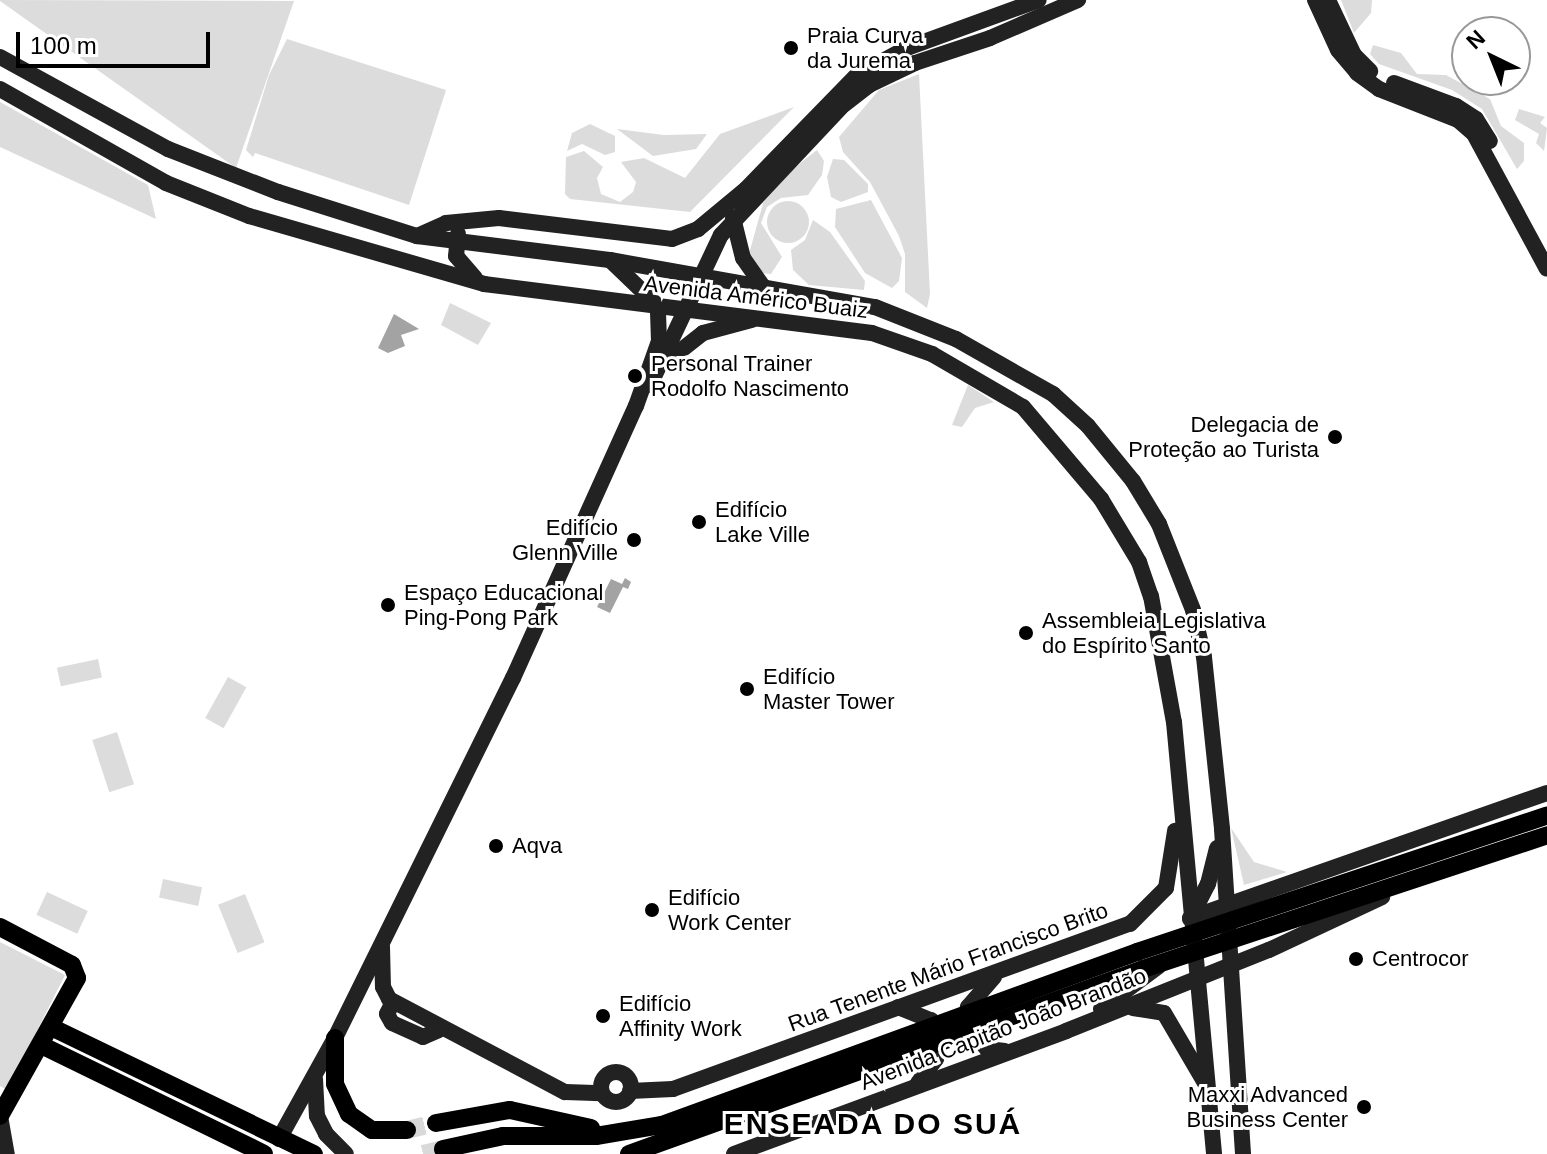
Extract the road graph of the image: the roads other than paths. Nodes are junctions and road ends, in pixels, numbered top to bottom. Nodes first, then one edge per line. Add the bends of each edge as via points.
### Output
1 (1039, 0) edge
2 (1078, 0) edge
3 (1315, 0) edge
4 (1328, 0) edge
5 (0, 57) edge
6 (0, 89) edge
7 (1505, 185) junction
8 (182, 188) junction
9 (278, 192) junction
10 (499, 218) junction
11 (733, 218) junction
12 (417, 236) junction
13 (457, 243) junction
14 (610, 260) junction
15 (1547, 269) edge
16 (700, 280) junction
17 (484, 284) junction
18 (765, 289) junction
19 (658, 306) junction
20 (688, 310) junction
21 (761, 317) junction
22 (665, 362) junction
23 (636, 406) junction
24 (1180, 783) junction
25 (1547, 793) edge
26 (1547, 815) edge
27 (1222, 829) junction
28 (1547, 835) edge
29 (1226, 905) junction
30 (1190, 918) junction
31 (0, 927) edge
32 (382, 941) junction
33 (1253, 956) junction
34 (1232, 964) junction
35 (1002, 970) junction
36 (1198, 977) junction
37 (935, 993) junction
38 (1236, 1004) junction
39 (898, 1007) junction
40 (1120, 1008) junction
41 (51, 1027) junction
42 (1066, 1031) junction
43 (335, 1038) junction
44 (973, 1038) junction
45 (41, 1045) junction
46 (1009, 1051) junction
47 (316, 1075) junction
48 (918, 1083) junction
49 (630, 1091) junction
50 (1210, 1092) junction
51 (602, 1093) junction
52 (0, 1116) edge
53 (705, 1120) junction
54 (436, 1123) tunnel mouth
55 (407, 1130) tunnel mouth
56 (629, 1132) junction
57 (279, 1139) junction
58 (443, 1149) dead end
59 (256, 1150) edge
60 (7, 1154) edge
61 (314, 1154) edge
62 (346, 1154) edge
63 (629, 1154) edge
64 (734, 1154) edge
65 (1214, 1154) edge
66 (1243, 1154) edge

1 - 10 main road via 907,48 857,75 746,189 698,229 672,239
2 - 11 main road via 869,85
3 - 7 main road via 1338,50 1357,73 1379,89 1458,120 1474,134
4 - 7 main road via 1364,68 1476,119
5 - 9 main road, Avenida Américo Buaiz via 168,149
6 - 8 main road, Avenida Américo Buaiz via 103,150
7 - 15 main road
8 - 9 main road via 198,172
8 - 17 main road, Avenida Américo Buaiz via 249,216
9 - 12 main road, Avenida Américo Buaiz
10 - 12 main road via 446,223
10 - 13 main road via 465,226
11 - 16 main road
11 - 18 main road via 743,258
12 - 13 main road, Avenida Américo Buaiz
13 - 14 main road, Avenida Américo Buaiz
13 - 17 main road via 461,268
14 - 16 main road, Avenida Américo Buaiz
14 - 19 main road
16 - 18 main road, Avenida Américo Buaiz
16 - 20 main road
17 - 19 main road, Avenida Américo Buaiz
18 - 27 main road, Avenida Américo Buaiz via 875,307 943,333 1053,394 1111,451 1159,524 1193,610 1204,657
19 - 20 main road, Avenida Américo Buaiz
19 - 23 main road via 659,341
20 - 21 main road, Avenida Américo Buaiz
20 - 22 main road
21 - 22 main road via 703,333
21 - 24 main road, Avenida Américo Buaiz via 872,333 932,354 1023,407 1063,451 1101,499 1139,562 1151,596 1165,652
22 - 23 main road
23 - 32 main road via 469,770
24 - 30 main road, Avenida Américo Buaiz
24 - 35 main road, Rua Tenente Mário Francisco Brito via 1172,866 1166,888 1146,913 1130,924
25 - 29 main road
26 - 33 main road, Avenida Capitão João Brandão via 1516,836
26 - 53 main road via 1137,952
27 - 29 main road, Avenida Américo Buaiz
27 - 30 main road via 1208,884
28 - 53 main road
29 - 30 main road
29 - 34 main road, Avenida Américo Buaiz
30 - 36 main road, Avenida Américo Buaiz
30 - 42 main road via 1159,966
31 - 41 main road via 77,972
32 - 43 main road
32 - 51 main road via 383,987 393,1002 565,1092
33 - 34 main road, Avenida Capitão João Brandão
33 - 38 main road via 1241,975
34 - 36 main road, Avenida Capitão João Brandão
34 - 38 main road, Avenida Américo Buaiz
35 - 37 main road, Rua Tenente Mário Francisco Brito
35 - 44 main road via 968,1007
36 - 40 main road, Avenida Capitão João Brandão
36 - 50 main road, Avenida Américo Buaiz
37 - 39 main road, Rua Tenente Mário Francisco Brito
37 - 44 main road
38 - 66 main road, Avenida Américo Buaiz
39 - 48 main road via 931,1020 938,1040 936,1059
39 - 49 main road, Rua Tenente Mário Francisco Brito via 673,1089
40 - 42 main road, Avenida Capitão João Brandão
40 - 50 main road via 1151,1007 1164,1013
41 - 45 main road
41 - 57 main road
42 - 46 main road, Avenida Capitão João Brandão
43 - 47 main road
43 - 55 main road via 335,1084 349,1114 372,1130
44 - 46 main road via 987,1049
45 - 52 main road
45 - 59 main road
46 - 48 main road, Avenida Capitão João Brandão
47 - 57 main road
47 - 62 main road via 317,1116
48 - 64 main road, Avenida Capitão João Brandão
49 - 51 main road via 614,1101
49 - 51 main road via 627,1078 615,1072 603,1079
50 - 65 main road, Avenida Américo Buaiz
52 - 60 main road
53 - 56 main road
53 - 63 main road
54 - 56 main road via 510,1110
56 - 58 main road via 517,1135
57 - 59 main road
57 - 61 main road

